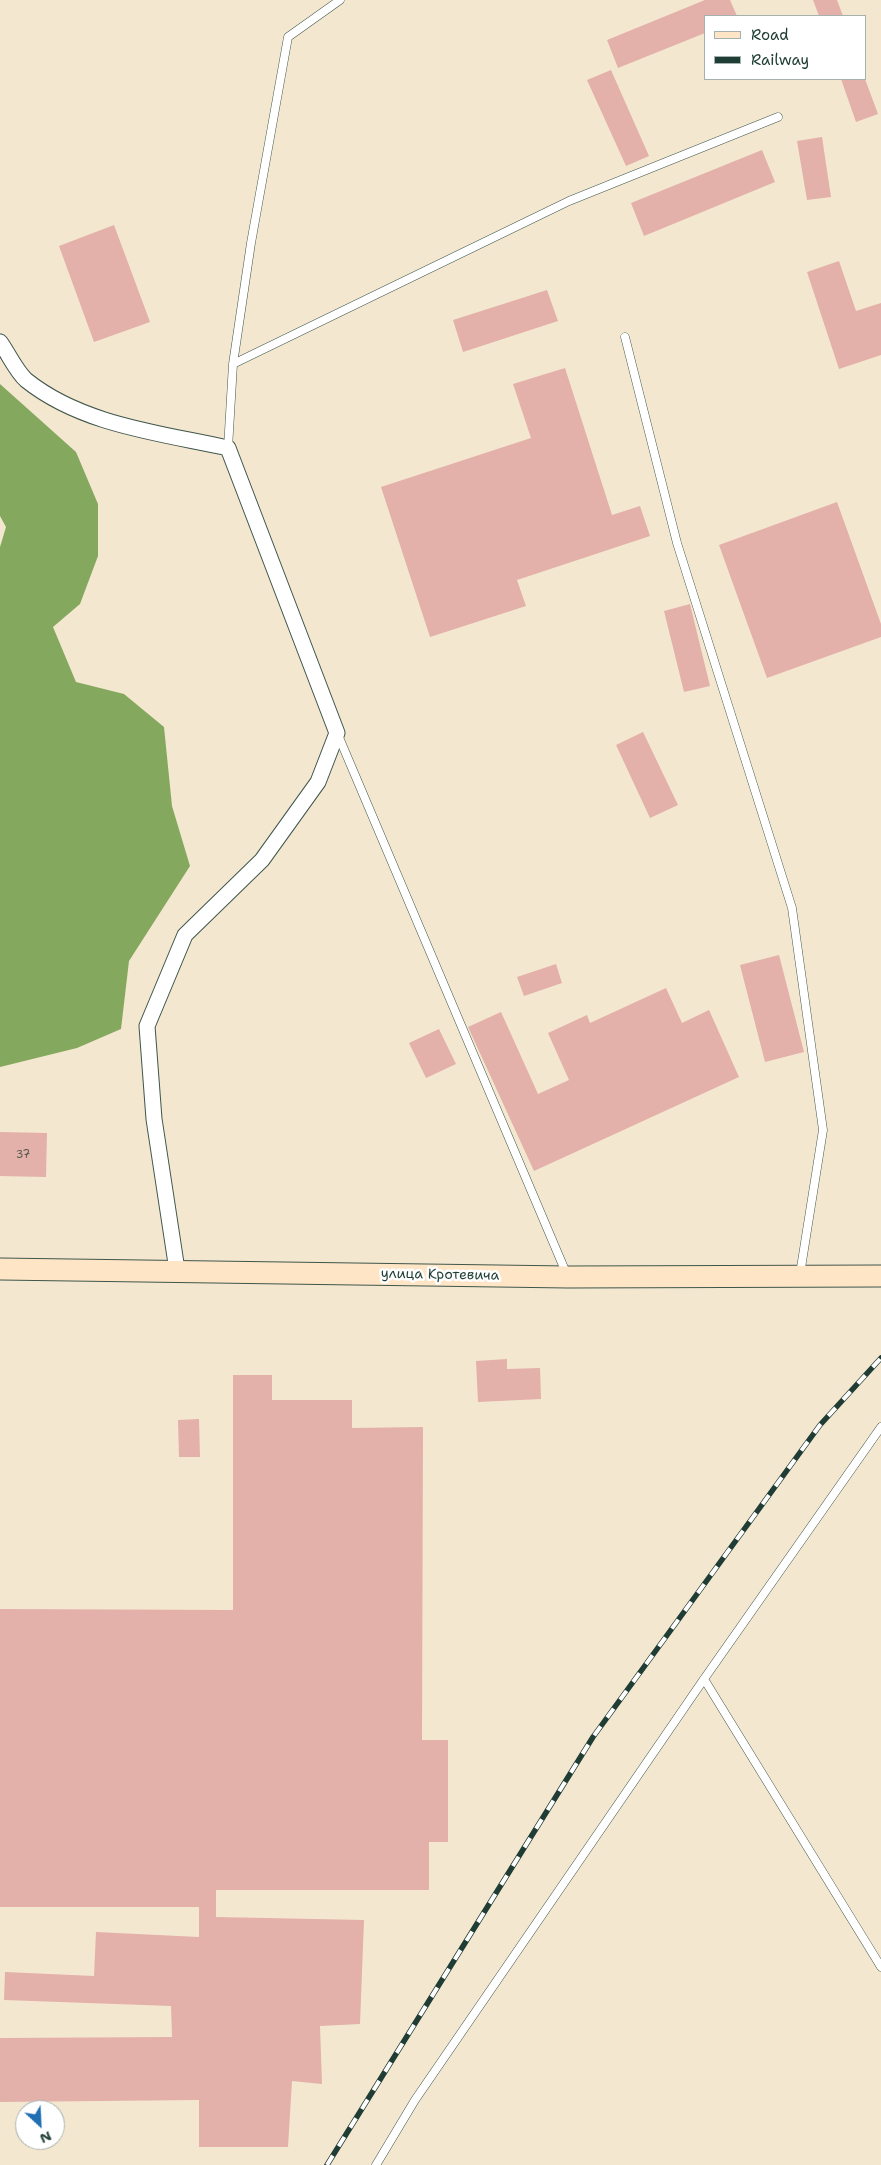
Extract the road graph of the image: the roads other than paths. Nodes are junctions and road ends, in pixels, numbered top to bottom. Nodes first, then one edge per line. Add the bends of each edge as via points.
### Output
1 (340, 0) edge
2 (778, 117) dead end
3 (625, 337) dead end
4 (0, 342) edge
5 (233, 364) junction
6 (228, 448) junction
7 (337, 733) junction
8 (0, 1269) edge
9 (177, 1270) junction
10 (800, 1275) junction
11 (881, 1276) edge
12 (568, 1277) junction
13 (881, 1427) edge
14 (704, 1679) junction
15 (881, 1967) edge
16 (376, 2165) edge

1 - 5 lane via 288,37
2 - 5 lane via 569,201
3 - 10 lane via 677,543 792,908 823,1130
4 - 6 street via 25,379 63,403 100,419
5 - 6 lane
6 - 7 street
7 - 9 street via 318,782 262,860 185,935 147,1026 154,1119
7 - 12 lane
8 - 9 street, улица Кротевича
9 - 12 street, улица Кротевича
10 - 11 street, улица Кротевича
10 - 12 street, улица Кротевича
13 - 14 lane
14 - 15 lane
14 - 16 lane via 415,2100

